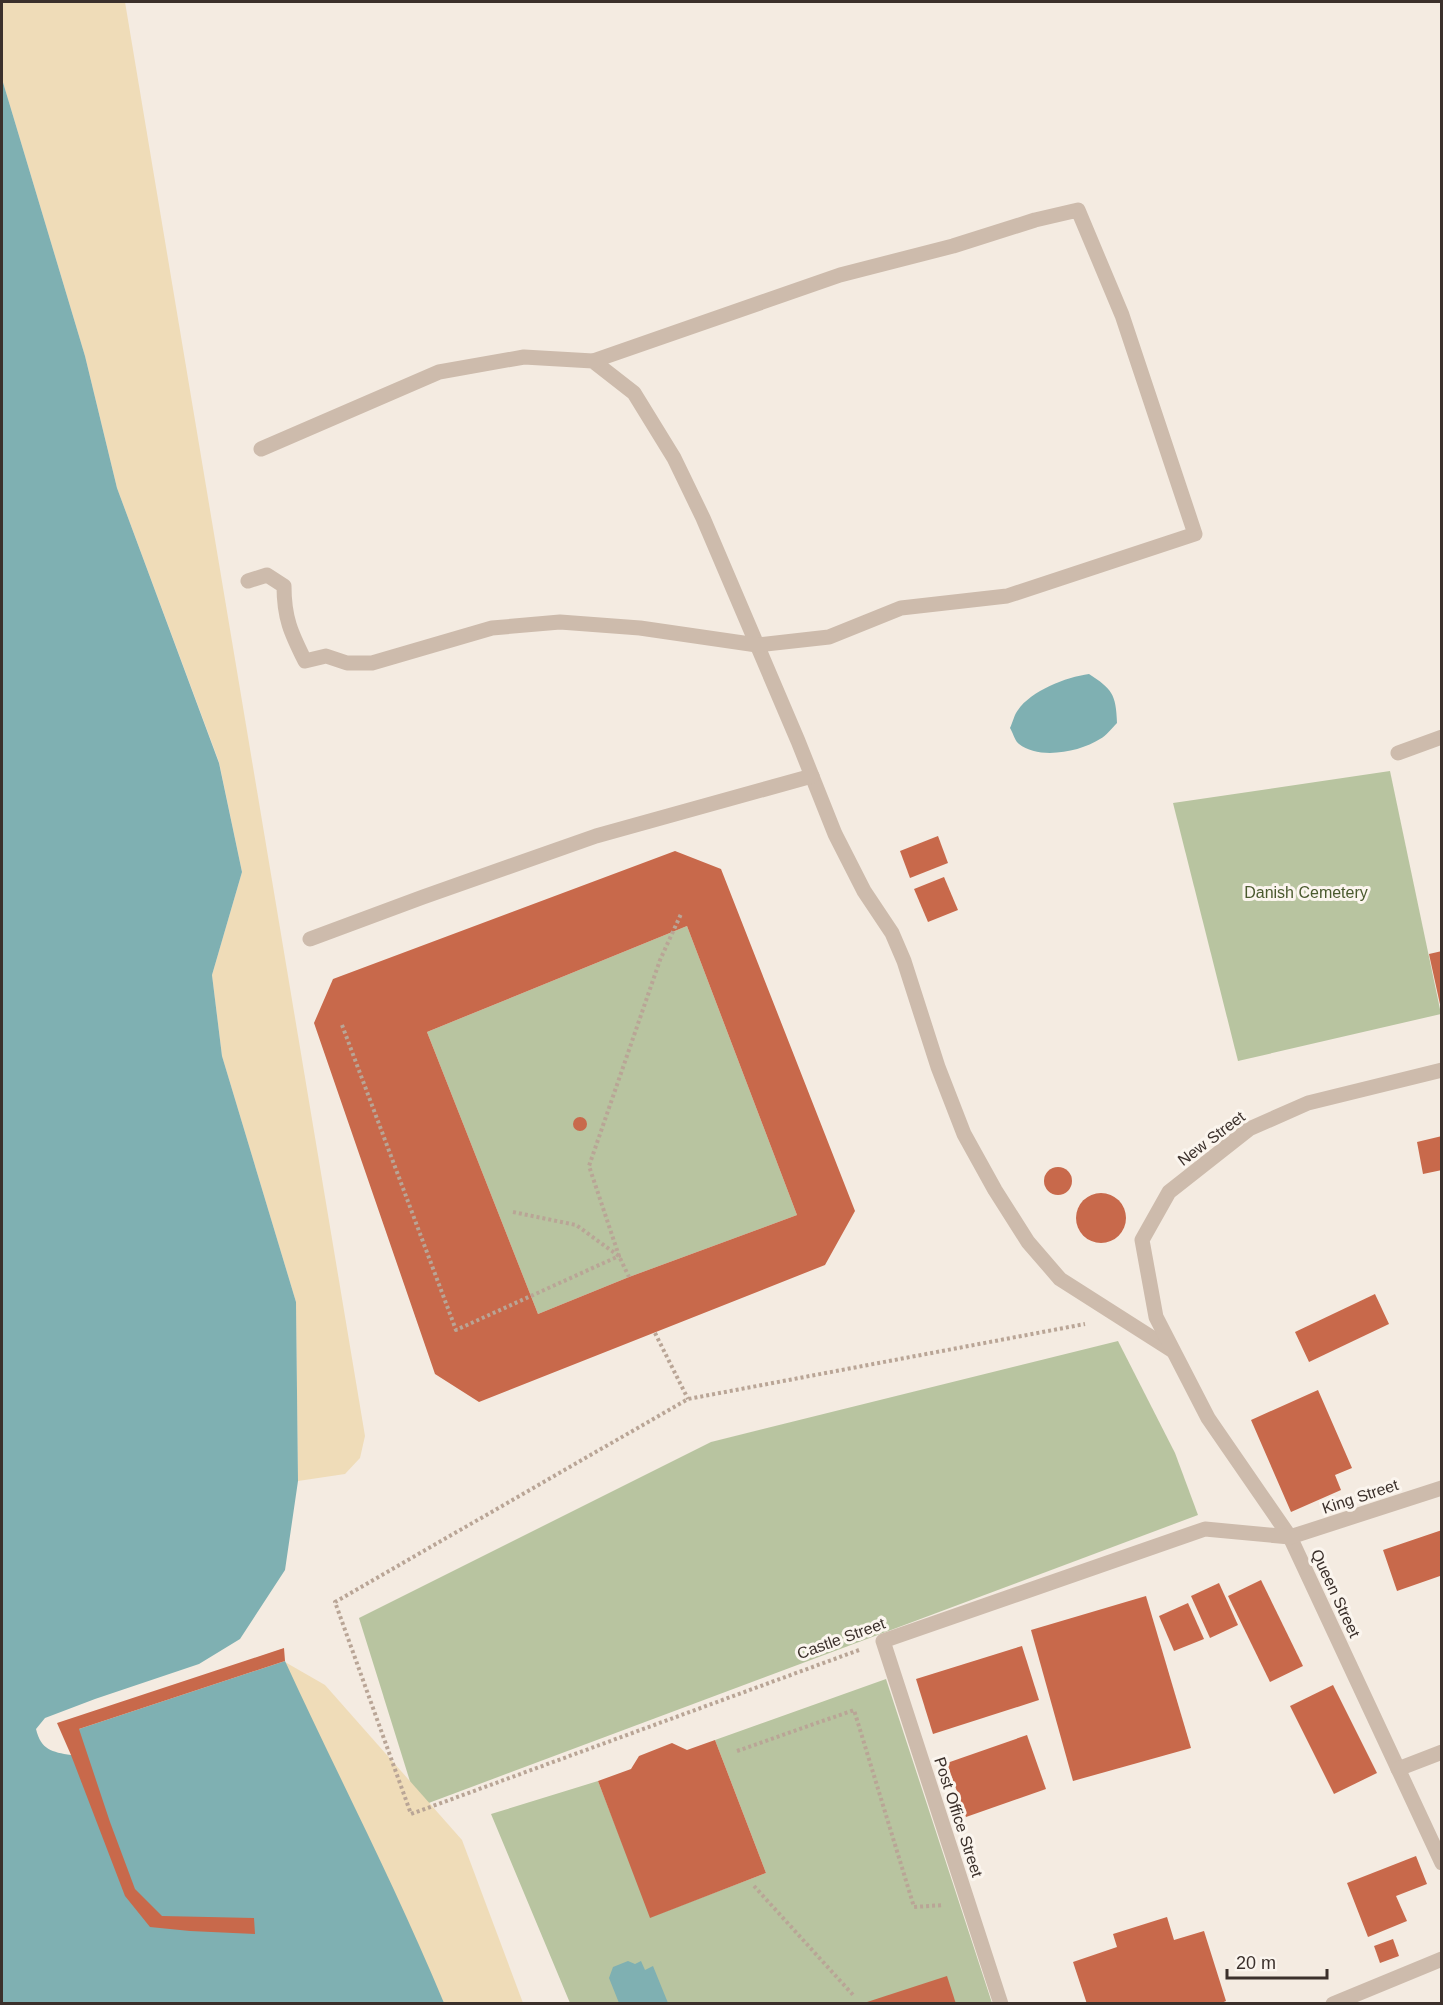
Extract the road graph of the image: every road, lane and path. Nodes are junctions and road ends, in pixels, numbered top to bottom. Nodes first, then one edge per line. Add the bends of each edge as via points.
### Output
1 (593, 361) junction
2 (261, 449) dead end
3 (248, 581) dead end
4 (757, 645) junction
5 (1442, 737) edge
6 (1398, 753) dead end
7 (812, 776) junction
8 (681, 914) dead end
9 (309, 939) dead end
10 (342, 1025) dead end
11 (1442, 1070) edge
12 (513, 1212) dead end
13 (619, 1256) junction
14 (629, 1277) dead end
15 (1118, 1318) junction
16 (655, 1333) dead end
17 (1173, 1352) junction
18 (688, 1399) junction
19 (1442, 1488) edge
20 (1290, 1537) junction
21 (883, 1641) junction
22 (737, 1751) dead end
23 (1442, 1752) edge
24 (1398, 1769) junction
25 (1442, 1863) edge
26 (754, 1886) dead end
27 (969, 1902) junction
28 (1442, 1959) edge
29 (854, 1996) dead end
30 (1002, 2004) edge
31 (1333, 2004) edge

1 - 2 street via 524,357 439,372
1 - 4 street via 634,393 674,458
1 - 4 street via 840,275 1078,210 1122,315 1195,534 1007,596 901,608 829,637
3 - 4 street via 267,575 284,586 289,630 304,661 326,656 347,663 372,663 492,628 560,622 640,628
4 - 7 street
5 - 6 street
7 - 9 street via 596,836
7 - 15 street via 864,891 892,933 964,1134 995,1190 1028,1242 1060,1279
8 - 13 path via 660,960 589,1166
10 - 13 path via 456,1330
11 - 17 street, New Street via 1308,1103 1249,1129 1169,1192 1142,1240 1156,1317
12 - 13 path via 576,1225
13 - 14 path
15 - 17 street
15 - 18 path
16 - 18 path
17 - 20 street, Queen Street via 1208,1418
18 - 21 path, Castle Street via 335,1602 411,1814
19 - 20 street, King Street
20 - 21 street, Castle Street via 1205,1529
20 - 24 street, Queen Street
21 - 27 street, Post Office Street
22 - 27 path via 854,1710 914,1907
23 - 24 street
24 - 25 street, Queen Street
26 - 29 path
27 - 30 street, Post Office Street
28 - 31 street

